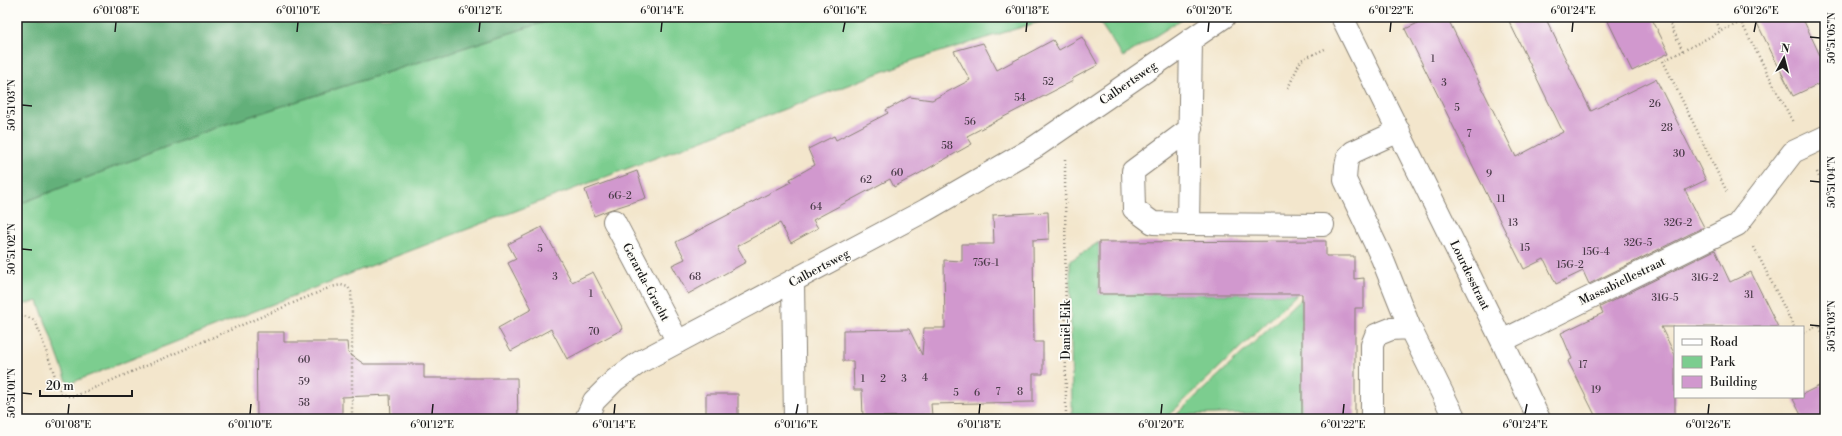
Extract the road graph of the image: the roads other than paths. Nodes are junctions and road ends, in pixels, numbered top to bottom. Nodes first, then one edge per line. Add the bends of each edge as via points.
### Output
1 (1224, 17) edge
2 (1342, 17) edge
3 (1191, 39) junction
4 (1191, 128) junction
5 (1399, 131) junction
6 (1825, 137) edge
7 (614, 221) dead end
8 (1188, 224) junction
9 (1323, 225) dead end
10 (793, 282) junction
11 (1410, 328) junction
12 (1502, 341) junction
13 (678, 342) junction
14 (586, 419) edge
15 (795, 419) edge
16 (1372, 419) edge
17 (1455, 419) edge
18 (1539, 419) edge

1 - 3 street, Calbertsweg
2 - 5 street, Lourdesstraat
3 - 4 street
3 - 10 street, Calbertsweg via 1036,147
4 - 8 street
4 - 8 street via 1133,171 1134,209 1153,223
5 - 11 street via 1353,152 1348,157 1345,180 1382,258
5 - 12 street, Lourdesstraat
6 - 12 street, Massabiellestraat via 1793,152 1737,225
7 - 13 street, Gerarda-Gracht
8 - 9 street
10 - 13 street, Calbertsweg
10 - 15 street
11 - 16 street via 1391,329 1376,335 1372,345
11 - 17 street
12 - 18 street, Lourdesstraat
13 - 14 street, Calbertsweg via 640,362 615,380 594,401

